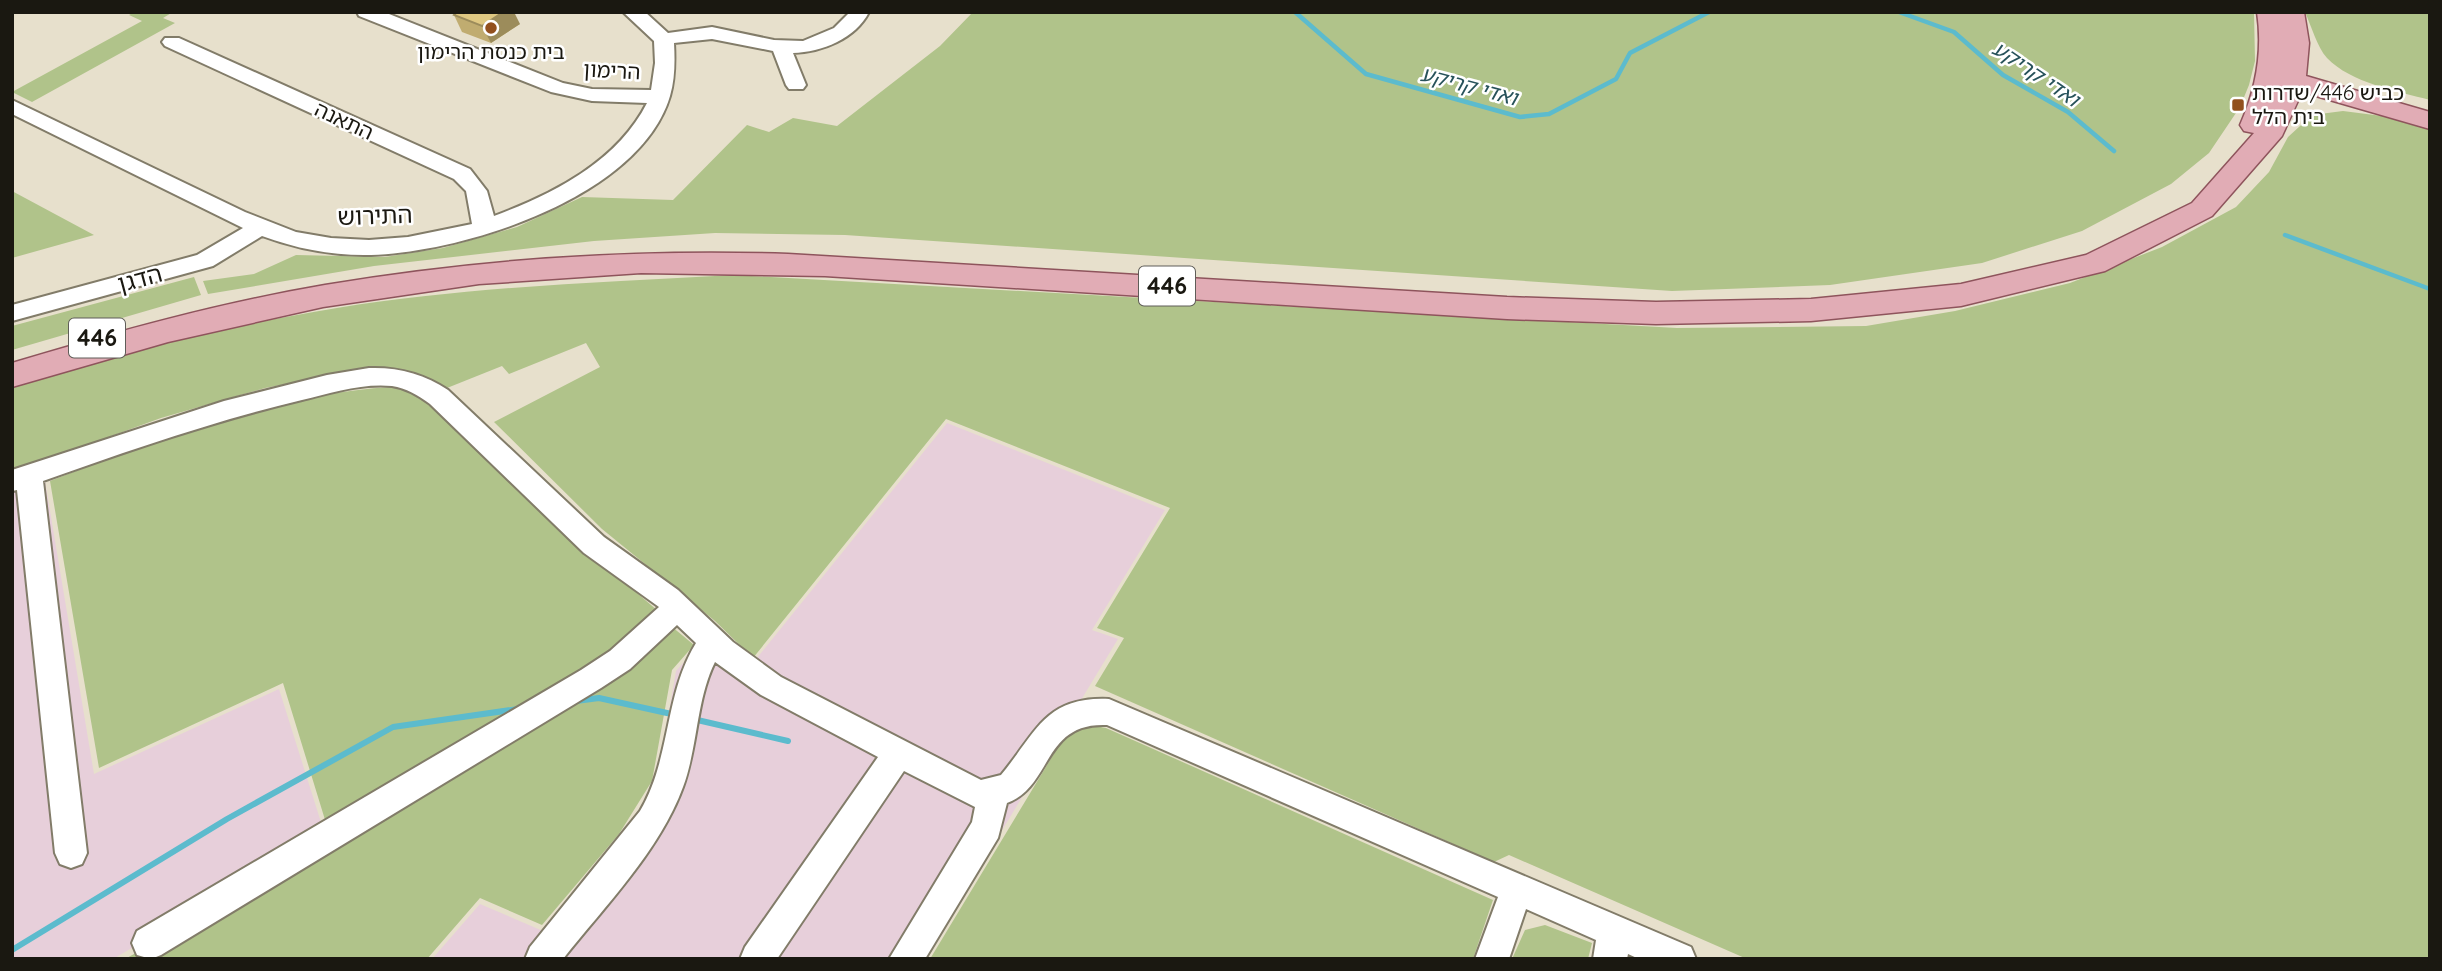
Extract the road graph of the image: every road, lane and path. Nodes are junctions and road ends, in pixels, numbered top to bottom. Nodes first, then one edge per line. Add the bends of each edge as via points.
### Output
1 (366, 12) edge
2 (632, 12) edge
3 (860, 12) edge
4 (2270, 12) edge
5 (2291, 12) edge
6 (2298, 39) junction
7 (664, 40) junction
8 (172, 42) dead end
9 (781, 48) junction
10 (2287, 73) junction
11 (796, 85) dead end
12 (2378, 92) junction
13 (660, 96) junction
14 (12, 106) edge
15 (2429, 116) edge
16 (2275, 124) junction
17 (260, 227) junction
18 (484, 227) junction
19 (12, 313) edge
20 (12, 364) edge
21 (12, 374) edge
22 (21, 479) edge
23 (678, 607) junction
24 (713, 641) junction
25 (899, 753) junction
26 (993, 794) junction
27 (71, 853) dead end
28 (1517, 890) junction
29 (149, 943) dead end
30 (1612, 945) edge
31 (542, 959) edge
32 (757, 959) edge
33 (906, 959) edge
34 (1492, 959) edge
35 (1679, 959) edge

1 - 13 street, הרימון via 558,88 592,95
2 - 7 street
3 - 9 street via 857,20 832,37
4 - 10 main road, 446 via 2272,38
5 - 6 main road, 446
6 - 10 main road, 446
6 - 12 main road via 2319,67
7 - 9 street via 709,33
7 - 13 street, התירוש via 666,71
8 - 18 street, התאנה via 462,174 479,192
9 - 11 street
10 - 12 main road
10 - 15 main road
10 - 16 main road, 446
10 - 20 main road, 446 via 2229,167 2161,218 2137,232 2057,261 1921,290 1747,304 1588,301 864,257 628,253 459,266 311,287 183,315
12 - 15 main road
13 - 18 street, התירוש via 634,140 598,172 534,208
14 - 17 street, התירוש
15 - 16 main road via 2320,100 2297,108
16 - 21 main road, 446 via 2262,149 2227,189 2150,241 2068,271 1928,301 1752,315 1590,312 860,267 636,263 456,276 310,297 182,325
17 - 18 street, התירוש via 296,239 355,246 420,242
17 - 19 street, הדגן via 205,261
22 - 23 street via 260,400 380,376 403,379 439,397 594,545
22 - 27 street
23 - 24 street
23 - 29 street via 620,660 591,679
24 - 25 street via 771,686
24 - 31 street via 692,685 676,765 663,801
25 - 26 street via 978,794
25 - 32 street
26 - 28 street via 1010,786 1054,727 1072,714 1109,712
26 - 33 street via 988,827
28 - 30 street
28 - 34 street
30 - 35 street

